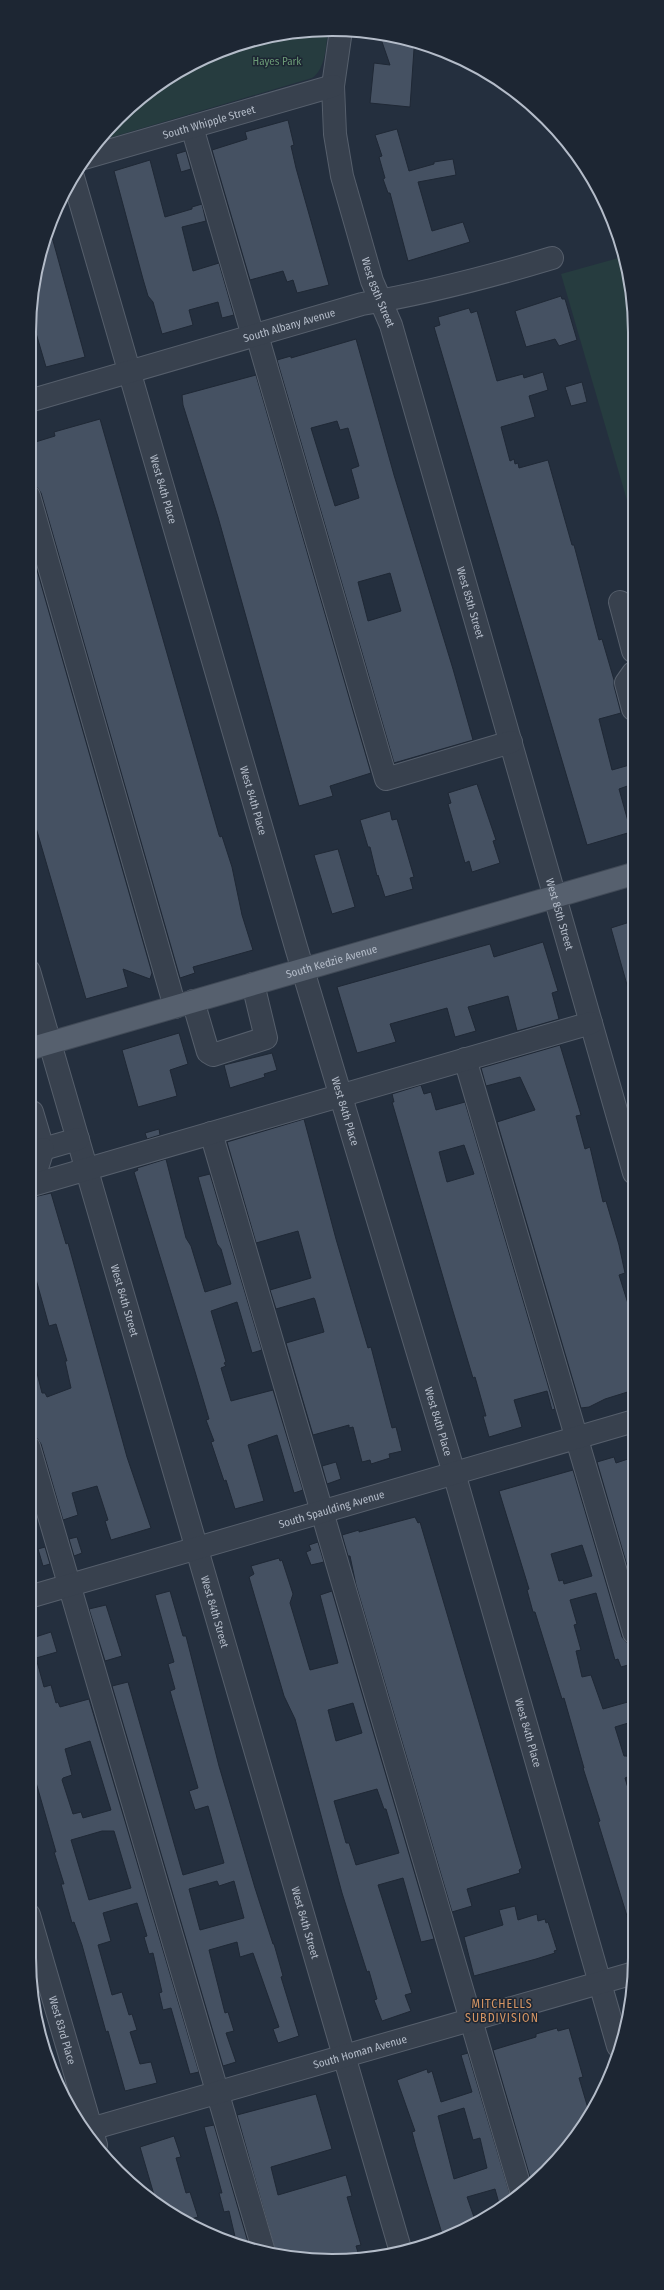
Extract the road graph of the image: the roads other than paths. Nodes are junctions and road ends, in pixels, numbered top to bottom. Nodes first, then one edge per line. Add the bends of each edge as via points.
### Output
1 (340, 36) edge
2 (333, 86) junction
3 (192, 127) junction
4 (95, 155) edge
5 (75, 185) edge
6 (552, 258) dead end
7 (380, 301) junction
8 (255, 335) junction
9 (128, 372) junction
10 (36, 399) edge
11 (36, 519) edge
12 (620, 602) dead end
13 (628, 633) edge
14 (628, 680) edge
15 (628, 690) edge
16 (511, 742) junction
17 (628, 875) edge
18 (555, 897) junction
19 (303, 970) junction
20 (253, 984) junction
21 (36, 995) edge
22 (184, 1004) junction
23 (591, 1023) junction
24 (50, 1042) junction
25 (36, 1047) edge
26 (465, 1059) junction
27 (340, 1096) junction
28 (211, 1133) junction
29 (78, 1138) junction
30 (37, 1141) edge
31 (628, 1151) edge
32 (36, 1166) edge
33 (87, 1169) junction
34 (36, 1184) edge
35 (628, 1423) edge
36 (577, 1437) junction
37 (36, 1471) edge
38 (454, 1473) junction
39 (322, 1512) junction
40 (198, 1548) junction
41 (69, 1585) junction
42 (36, 1594) edge
43 (628, 1612) edge
44 (36, 1941) edge
45 (627, 1975) edge
46 (600, 1982) junction
47 (471, 2020) junction
48 (616, 2040) edge
49 (343, 2056) junction
50 (217, 2092) junction
51 (89, 2126) edge
52 (94, 2133) edge
53 (520, 2187) edge
54 (262, 2245) edge
55 (399, 2246) edge

1 - 2 street, West 85th Street
2 - 3 street, South Whipple Street
2 - 7 street, West 85th Street via 335,134 342,176
3 - 4 street, South Whipple Street
3 - 8 street
5 - 9 street, West 84th Place
6 - 7 street, South Albany Avenue via 487,278
7 - 8 street, South Albany Avenue
7 - 16 street, West 85th Street via 391,325
8 - 9 street, South Albany Avenue
8 - 16 street via 386,779
9 - 10 street, South Albany Avenue
9 - 19 street, West 84th Place
11 - 22 street
12 - 13 street
14 - 15 street
16 - 18 street, West 85th Street
17 - 18 main road, South Kedzie Avenue
18 - 19 main road, South Kedzie Avenue
18 - 23 street, West 85th Street
19 - 20 main road, South Kedzie Avenue
19 - 27 street, West 84th Place
20 - 22 main road, South Kedzie Avenue
20 - 22 street via 266,1038 213,1055 208,1052
21 - 24 street, West 84th Street
22 - 24 main road, South Kedzie Avenue
23 - 26 street
23 - 31 street, West 85th Street
24 - 25 main road, South Kedzie Avenue
24 - 29 street, West 84th Street
26 - 27 street
26 - 36 street
27 - 28 street
27 - 38 street, West 84th Place
28 - 33 street
28 - 39 street
29 - 30 street
29 - 33 street, West 84th Street
30 - 32 street
33 - 34 street
33 - 40 street, West 84th Street
35 - 36 street, South Spaulding Avenue
36 - 38 street, South Spaulding Avenue
36 - 43 street
37 - 41 street
38 - 39 street, South Spaulding Avenue
38 - 46 street, West 84th Place
39 - 40 street, South Spaulding Avenue
39 - 47 street
40 - 41 street, South Spaulding Avenue
40 - 49 street, West 84th Street
41 - 42 street, South Spaulding Avenue
41 - 50 street
44 - 51 street, West 83rd Place
45 - 46 street, South Homan Avenue
46 - 47 street, South Homan Avenue
46 - 48 street, West 84th Place
47 - 49 street, South Homan Avenue
47 - 53 street
49 - 50 street, South Homan Avenue
49 - 55 street, West 84th Street
50 - 52 street, South Homan Avenue
50 - 54 street

